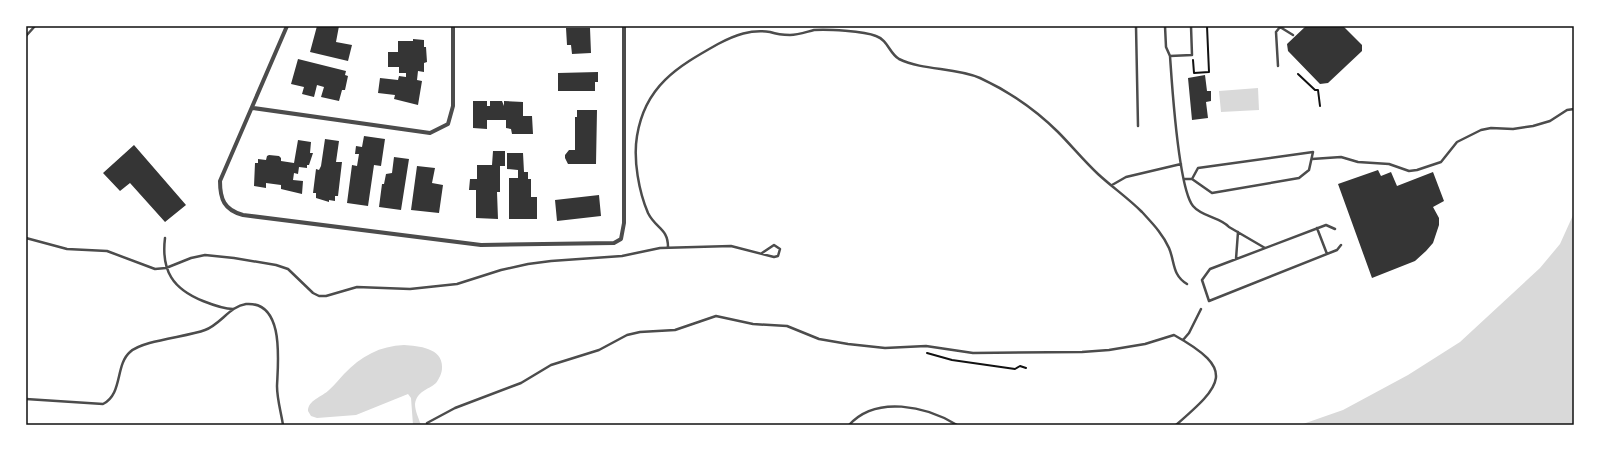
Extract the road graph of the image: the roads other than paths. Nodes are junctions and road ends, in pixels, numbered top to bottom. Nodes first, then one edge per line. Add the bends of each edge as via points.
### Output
1 (35, 26) edge
2 (287, 26) edge
3 (452, 26) edge
4 (624, 26) edge
5 (1136, 26) edge
6 (1165, 26) edge
7 (1191, 26) edge
8 (1284, 26) edge
9 (1280, 27) junction
10 (1293, 35) dead end
11 (26, 36) edge
12 (1170, 56) junction
13 (1278, 66) dead end
14 (253, 108) junction
15 (1574, 109) edge
16 (1138, 126) dead end
17 (1312, 159) junction
18 (1181, 164) junction
19 (1184, 179) junction
20 (1192, 179) junction
21 (1112, 185) junction
22 (1317, 228) junction
23 (1335, 230) dead end
24 (1238, 232) junction
25 (26, 238) edge
26 (165, 238) dead end
27 (1341, 245) dead end
28 (668, 248) junction
29 (1265, 248) junction
30 (762, 253) junction
31 (1327, 254) junction
32 (1236, 259) junction
33 (166, 268) junction
34 (1187, 284) dead end
35 (225, 308) junction
36 (234, 309) junction
37 (1201, 309) dead end
38 (225, 318) junction
39 (1183, 340) junction
40 (26, 399) edge
41 (427, 422) dead end
42 (283, 425) edge
43 (849, 425) edge
44 (956, 425) edge
45 (1176, 425) edge

1 - 11 lane
2 - 14 street
3 - 14 street via 452,106 448,124 440,129 430,133
4 - 14 street via 624,231 621,239 614,243 481,245 234,212 222,198 220,181
5 - 16 lane
6 - 12 lane via 1166,47
7 - 12 lane via 1192,55
8 - 9 lane
9 - 10 lane
9 - 13 lane via 1275,40
12 - 18 lane
15 - 17 lane via 1533,126 1481,130 1457,142 1441,162 1417,170 1409,171 1389,164 1358,162 1341,157
17 - 20 lane via 1313,152 1198,168
17 - 20 lane via 1309,170 1299,178 1212,193
18 - 19 lane
18 - 21 lane via 1142,172
19 - 20 lane
19 - 24 lane via 1193,207 1226,223
21 - 28 lane via 1096,173 1035,111 991,83 974,76 900,59 884,41 874,35 820,30 792,36 747,32 718,44 667,76 656,88 643,113 636,139 639,177 649,215 665,232
21 - 34 lane via 1158,230 1168,248 1176,273 1180,280
22 - 23 lane via 1326,225
22 - 29 lane
22 - 31 lane
24 - 29 lane
24 - 32 lane
25 - 33 lane via 67,249 107,251 155,269
26 - 33 lane
27 - 31 lane via 1337,250
28 - 30 lane via 731,246
28 - 33 lane via 622,256 538,262 448,286 410,289 357,287 326,296 313,293 288,270 276,265 205,255
29 - 32 lane
30 - 30 lane via 774,257 778,256 780,249 774,245
31 - 32 lane via 1209,301 1202,280 1210,270
33 - 35 lane via 182,290 195,298
35 - 36 lane
35 - 38 lane
36 - 38 lane
36 - 42 lane via 245,304 258,306 271,316 274,323 277,339 277,387
37 - 39 lane
38 - 40 lane via 201,332 134,348 125,358 112,398 103,404
39 - 41 lane via 1169,335 1136,346 1082,352 984,354 926,346 885,348 848,344 819,339 787,326 753,324 716,316 675,330 627,335 599,350 551,365 521,383 455,408
39 - 45 lane via 1210,361 1217,378 1205,399
43 - 44 lane via 868,411 897,407 928,412

